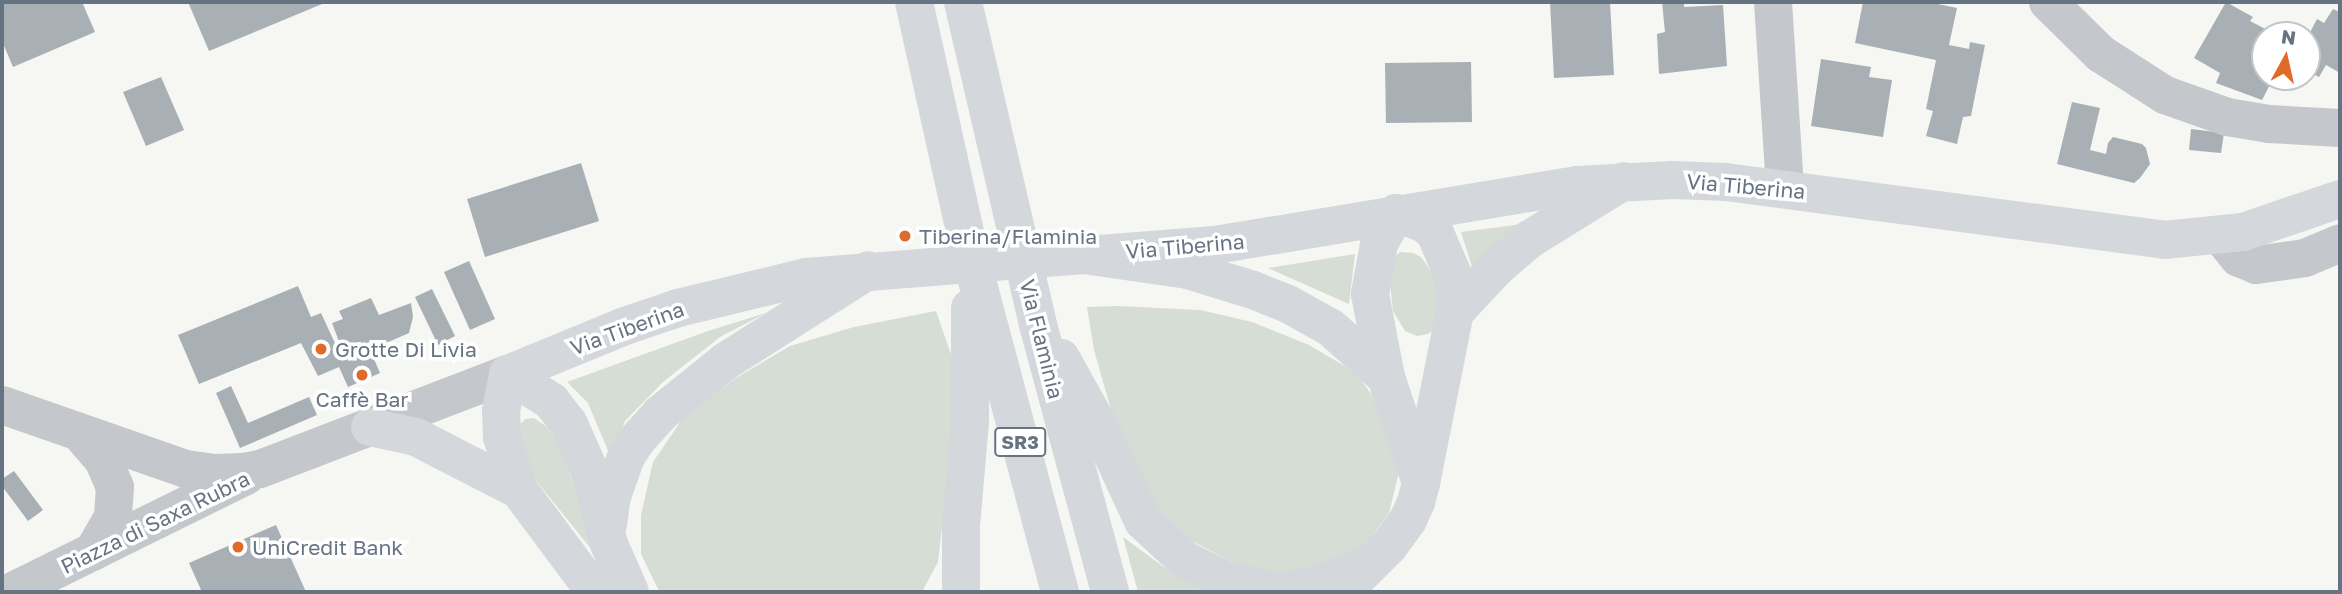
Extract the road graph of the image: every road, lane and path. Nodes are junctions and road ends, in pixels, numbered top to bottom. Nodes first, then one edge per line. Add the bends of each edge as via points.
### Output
1 (914, 2) edge
2 (963, 2) edge
3 (1773, 2) edge
4 (2048, 2) edge
5 (2340, 128) edge
6 (1624, 181) junction
7 (1785, 188) junction
8 (2340, 199) edge
9 (1396, 213) junction
10 (2221, 236) junction
11 (2340, 243) edge
12 (1084, 255) junction
13 (869, 270) junction
14 (975, 293) junction
15 (1455, 312) junction
16 (1037, 321) junction
17 (508, 374) junction
18 (1386, 377) junction
19 (2, 405) edge
20 (370, 428) junction
21 (69, 429) junction
22 (260, 469) junction
23 (1421, 483) junction
24 (519, 490) junction
25 (961, 526) junction
26 (609, 544) junction
27 (93, 552) junction
28 (1375, 560) junction
29 (11, 592) edge
30 (595, 592) edge
31 (630, 592) edge
32 (940, 592) edge
33 (961, 592) edge
34 (1060, 592) edge
35 (1110, 592) edge
36 (1343, 592) edge

1 - 14 main road
2 - 16 main road, Via Flaminia / SR3
3 - 7 street
4 - 5 street via 2116,65 2186,104 2269,124
6 - 7 main road, Via Tiberina via 1697,180
6 - 9 main road, Via Tiberina
6 - 15 main road via 1530,239
7 - 10 main road, Via Tiberina via 2125,236 2165,240
8 - 10 main road, Via Tiberina via 2262,228
9 - 12 main road, Via Tiberina via 1255,240
9 - 15 main road via 1425,224 1441,245 1454,277
9 - 18 main road via 1379,244 1371,279
10 - 11 street via 2239,258 2256,265 2305,258
12 - 13 main road, Via Tiberina
12 - 18 main road via 1188,270 1253,290 1331,328
13 - 17 main road, Via Tiberina via 806,277 715,297 625,326
13 - 26 main road via 726,361 647,428 618,475 608,519
14 - 25 main road
14 - 34 main road, SR3
15 - 23 main road
16 - 28 main road via 1074,377 1143,521 1185,560 1228,581 1289,591 1334,580
16 - 35 main road, Via Flaminia / SR3
17 - 20 street, Via Tiberina
17 - 24 main road via 502,437
17 - 26 main road via 551,401 569,424 590,472
18 - 23 main road
19 - 21 street
20 - 22 street, Via Tiberina
20 - 24 main road via 416,437
21 - 22 street, Via Tiberina via 201,472
21 - 27 street via 103,459 115,487 113,517
22 - 27 street, Piazza di Saxa Rubra
23 - 28 main road via 1408,520
24 - 30 main road
25 - 32 main road
25 - 33 main road
26 - 31 main road
27 - 29 street, Piazza di Saxa Rubra
28 - 36 main road

